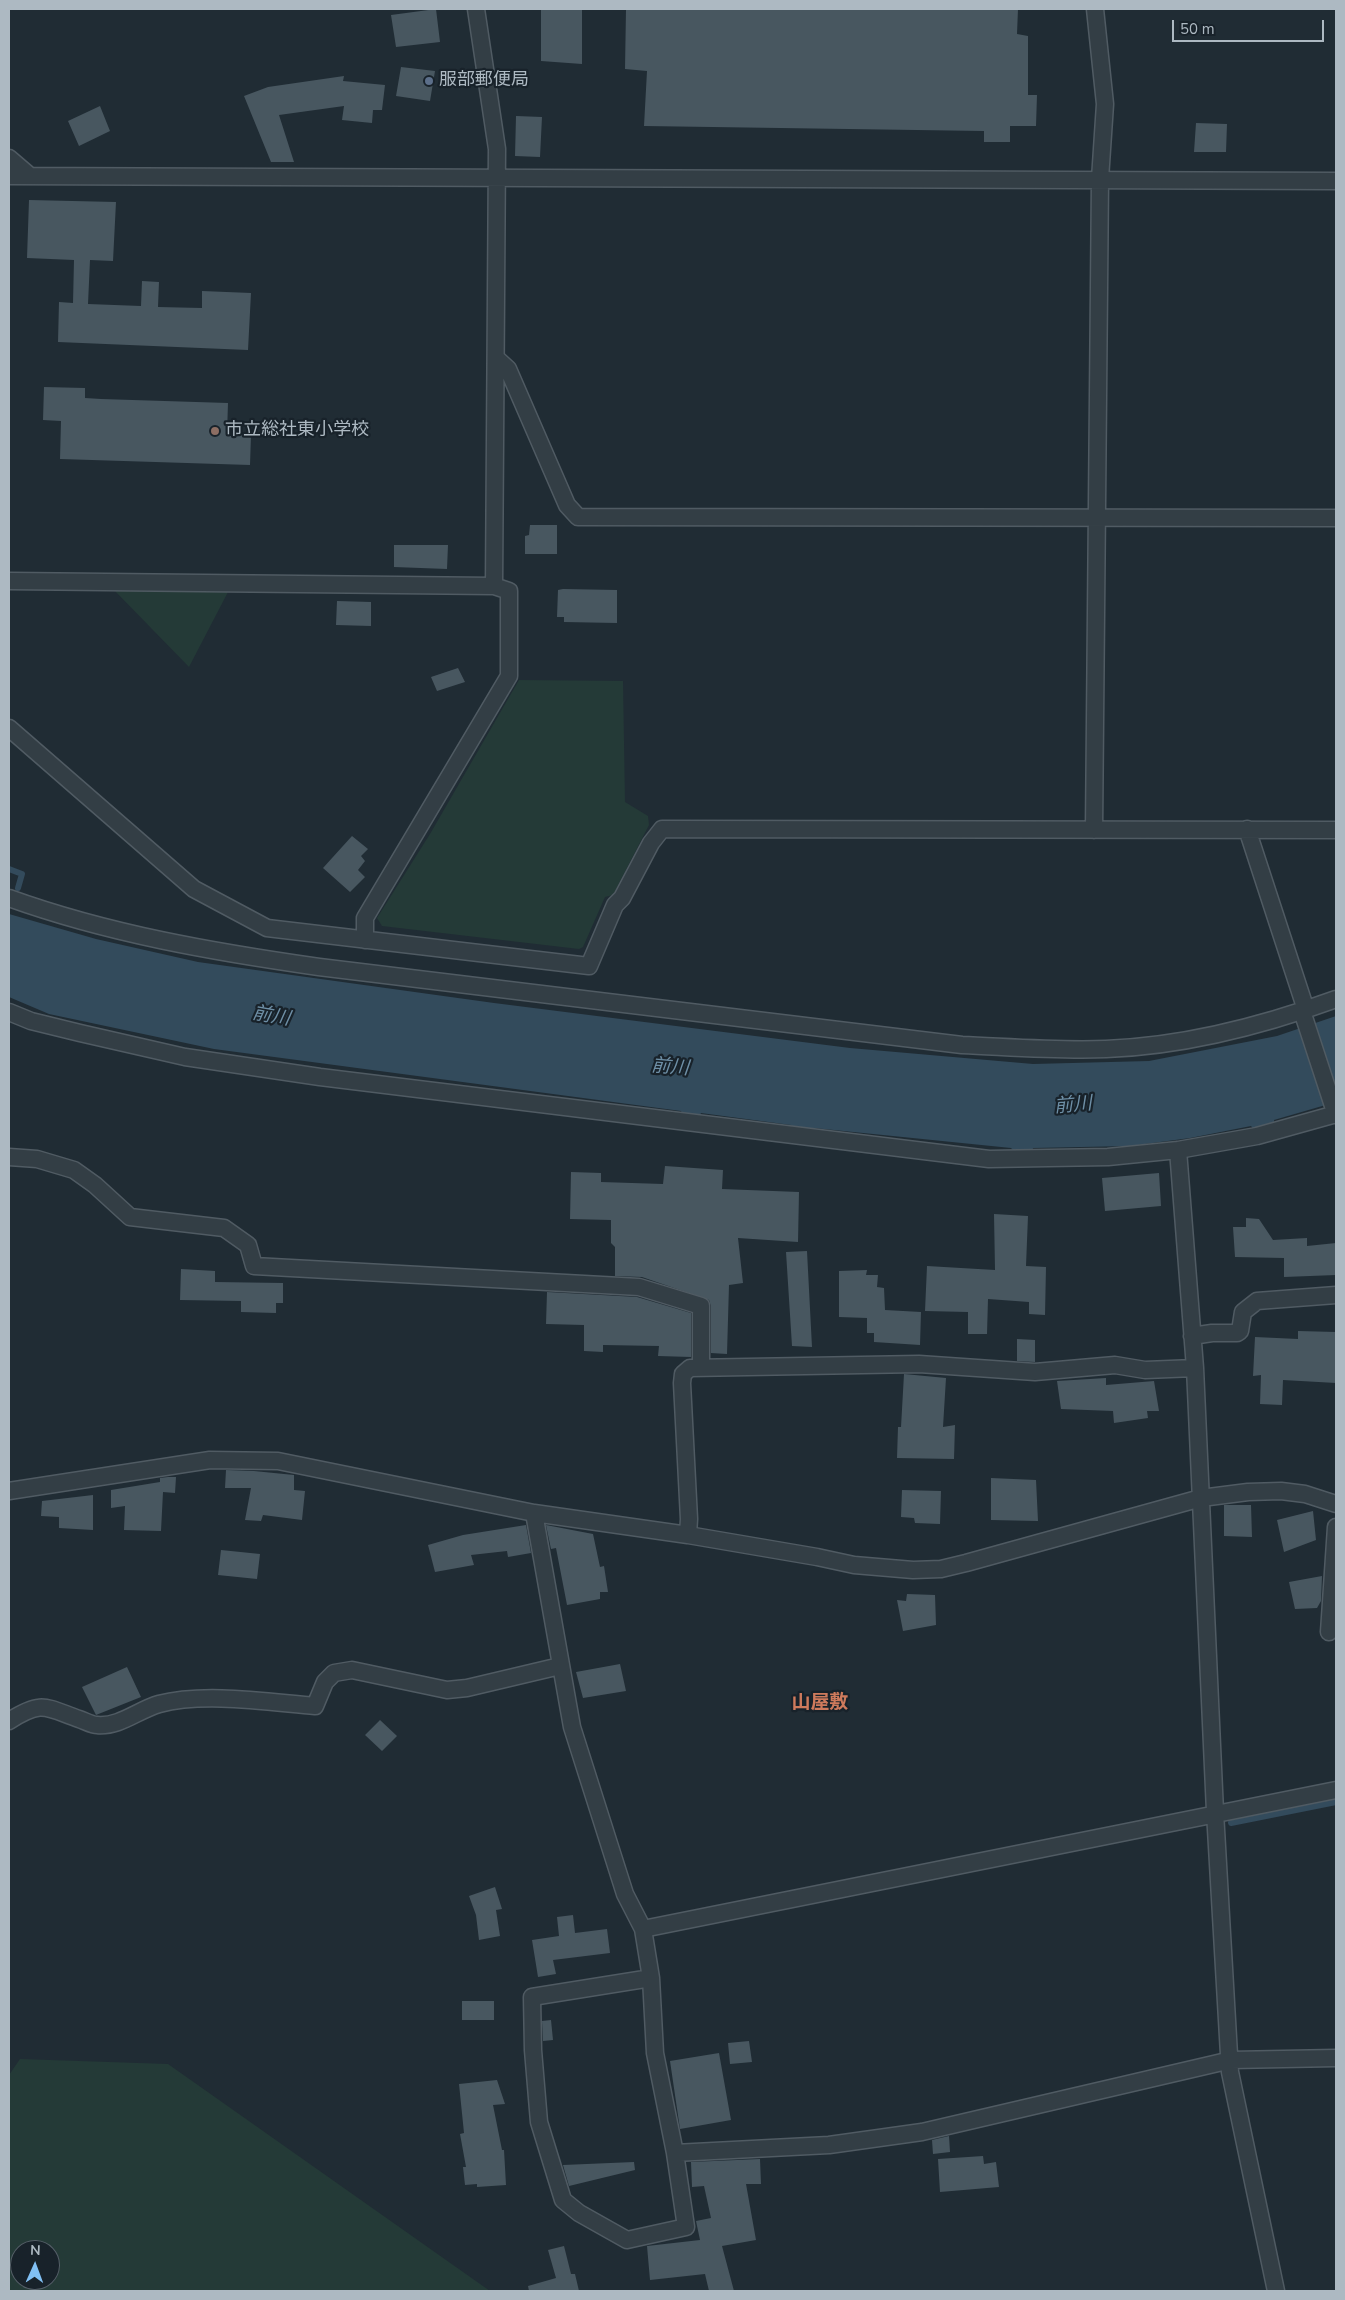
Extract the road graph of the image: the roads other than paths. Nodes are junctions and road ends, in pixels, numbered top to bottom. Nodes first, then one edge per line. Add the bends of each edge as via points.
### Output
1 (476, 9) edge
2 (1095, 9) edge
3 (9, 158) edge
4 (9, 176) edge
5 (30, 176) junction
6 (498, 179) junction
7 (1100, 179) junction
8 (1336, 181) edge
9 (496, 358) junction
10 (1096, 516) junction
11 (1336, 518) edge
12 (9, 581) edge
13 (494, 586) junction
14 (9, 728) edge
15 (1247, 829) junction
16 (1094, 830) junction
17 (1336, 830) edge
18 (9, 898) edge
19 (365, 940) junction
20 (1336, 999) edge
21 (9, 1012) edge
22 (1304, 1013) junction
23 (1336, 1112) edge
24 (1178, 1150) junction
25 (9, 1156) edge
26 (1336, 1296) edge
27 (1192, 1336) junction
28 (700, 1367) junction
29 (1195, 1368) junction
30 (9, 1491) edge
31 (1201, 1498) junction
32 (1336, 1504) edge
33 (534, 1513) junction
34 (1336, 1527) edge
35 (688, 1535) junction
36 (1329, 1632) dead end
37 (560, 1666) junction
38 (9, 1721) edge
39 (1336, 1790) edge
40 (1215, 1812) junction
41 (643, 1929) junction
42 (651, 1978) junction
43 (1336, 2058) edge
44 (1231, 2060) junction
45 (675, 2154) junction
46 (1276, 2291) edge

1 - 6 street via 497,149
2 - 7 street via 1105,104
3 - 5 street
4 - 5 street
5 - 6 street
6 - 7 street
6 - 9 street
7 - 8 street
7 - 10 street
9 - 10 street via 508,369 567,505 578,517
9 - 13 street
10 - 11 street
10 - 16 street
12 - 13 street
13 - 19 street via 509,591 508,676 365,918
14 - 19 street via 194,889 267,928
15 - 16 street
15 - 17 street
15 - 22 street
16 - 19 street via 662,829 650,843 622,898 615,905 589,966
18 - 22 street via 125,933 227,954 962,1044 1108,1049 1218,1035
20 - 22 street
21 - 24 street via 80,1033 214,1061 979,1158 1108,1157
22 - 23 street
23 - 24 street via 1257,1136
24 - 27 street
25 - 28 street via 37,1159 74,1170 130,1218 224,1228 248,1245 254,1266 639,1287 701,1306
26 - 27 street via 1257,1301 1243,1312 1237,1333
27 - 29 street
28 - 29 street via 919,1364 1036,1372 1115,1365 1145,1370
28 - 35 street via 690,1368 682,1383
29 - 31 street
30 - 33 street via 210,1460 278,1460
31 - 32 street via 1281,1491 1305,1494
31 - 35 street via 941,1569 854,1565
31 - 40 street
33 - 35 street
33 - 37 street
34 - 36 street
37 - 38 street via 447,1690 352,1670 334,1673 325,1682 315,1706 218,1698 194,1700 158,1704 124,1720 97,1725 43,1706 28,1709
37 - 41 street via 572,1727 625,1894
39 - 40 street
40 - 41 street
40 - 44 street
41 - 42 street
42 - 45 street via 655,2054
42 - 45 street via 532,1997 539,2122 563,2200 579,2214 628,2240 686,2227
43 - 44 street
44 - 45 street via 922,2132 829,2145
44 - 46 street via 1230,2072

